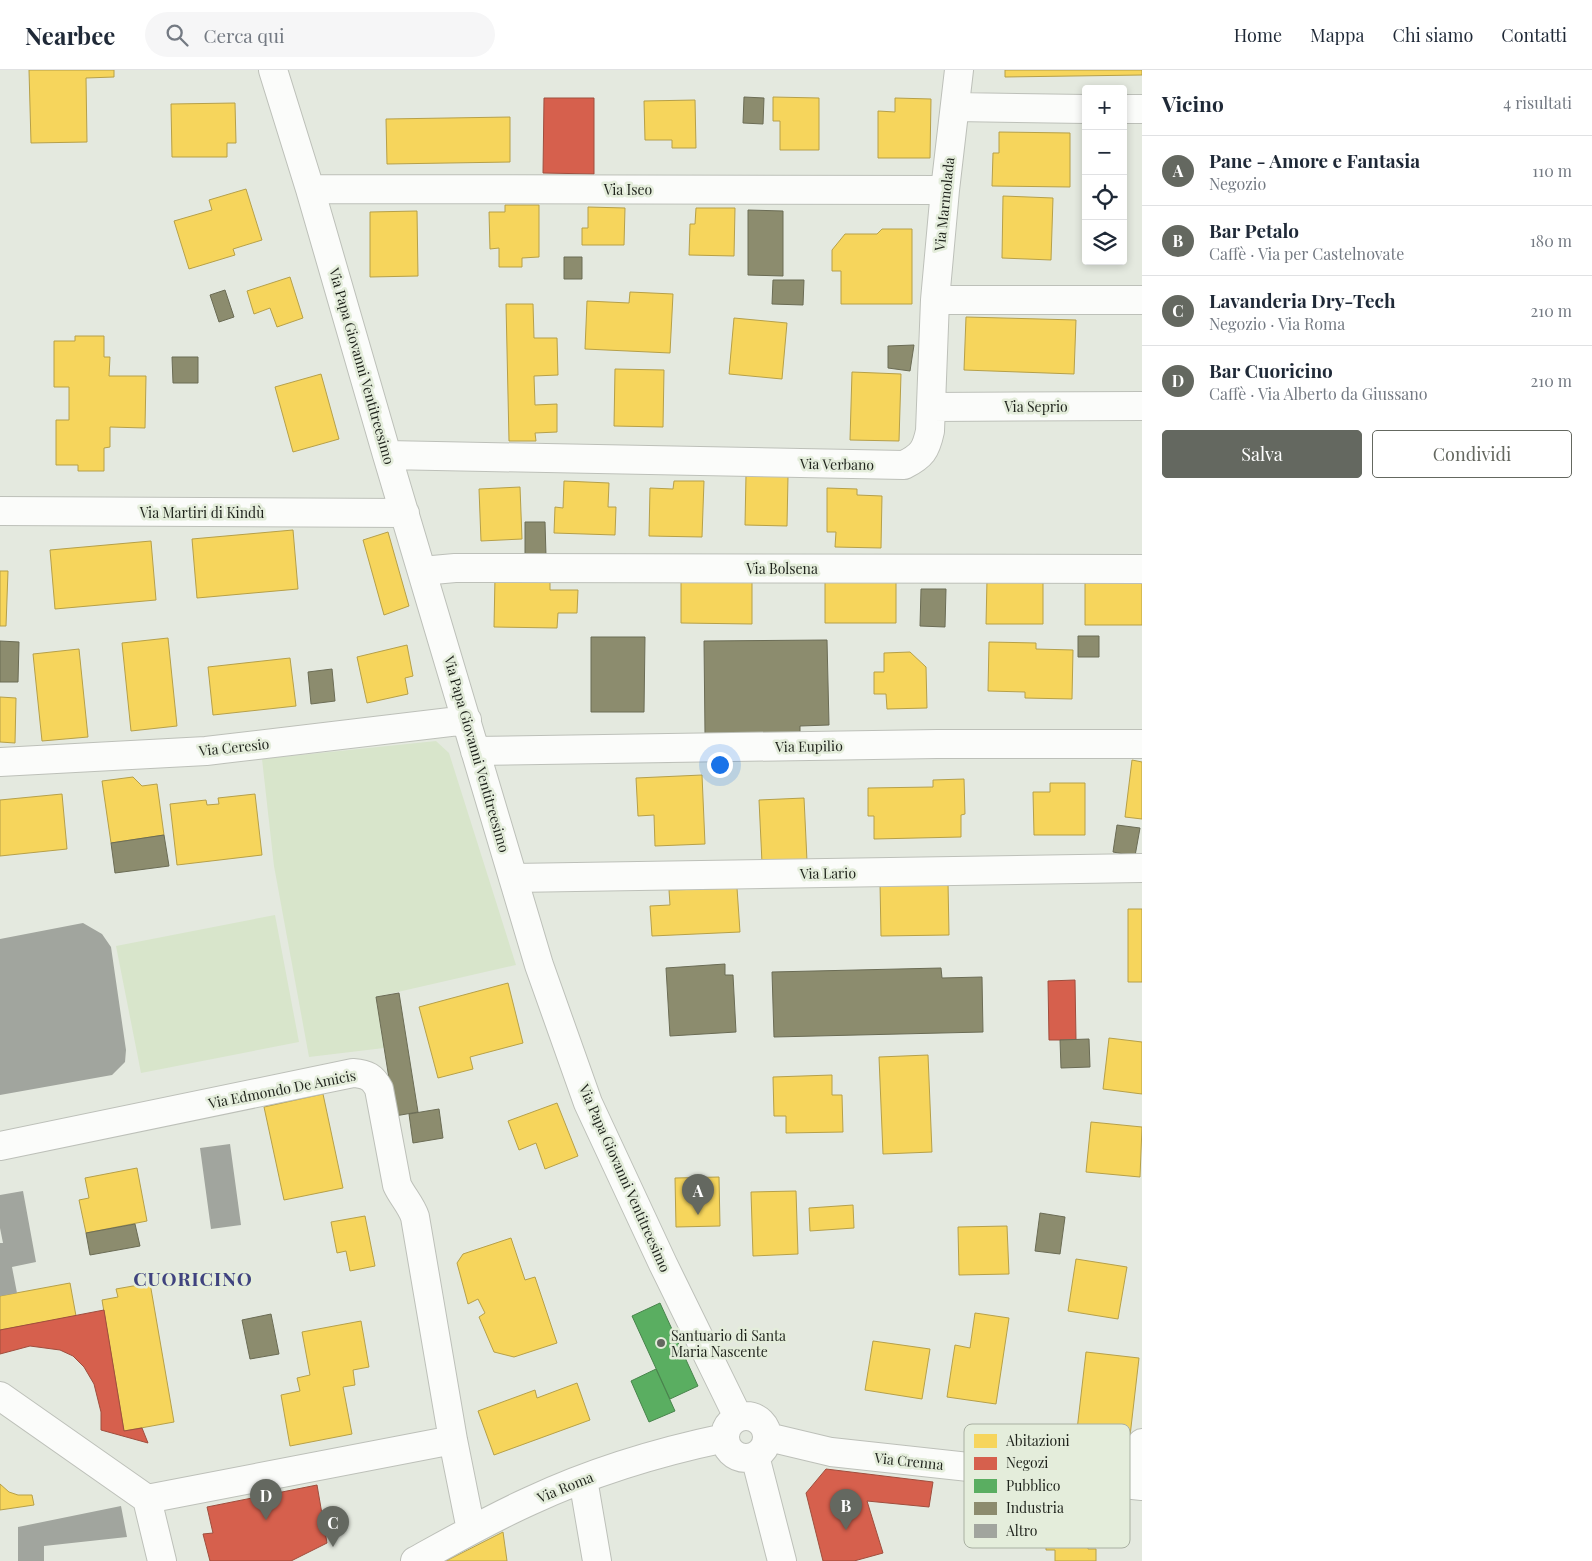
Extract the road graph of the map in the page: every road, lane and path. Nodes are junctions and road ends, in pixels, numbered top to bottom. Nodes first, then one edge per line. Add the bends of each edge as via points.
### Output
1 (273, 70) edge
2 (959, 70) edge
3 (955, 107) junction
4 (1082, 108) edge
5 (1127, 109) edge
6 (1142, 109) edge
7 (310, 189) junction
8 (945, 190) junction
9 (935, 300) junction
10 (1142, 300) edge
11 (1142, 406) edge
12 (931, 407) junction
13 (387, 455) junction
14 (0, 511) edge
15 (405, 513) junction
16 (1142, 569) edge
17 (422, 572) junction
18 (467, 720) junction
19 (1142, 744) edge
20 (475, 751) junction
21 (0, 762) edge
22 (1142, 868) edge
23 (513, 878) junction
24 (0, 1146) edge
25 (0, 1396) edge
26 (731, 1427) junction
27 (453, 1440) junction
28 (1142, 1443) edge
29 (761, 1446) junction
30 (964, 1467) edge
31 (583, 1479) junction
32 (1139, 1486) edge
33 (147, 1499) junction
34 (471, 1530) junction
35 (162, 1561) edge
36 (415, 1561) edge
37 (597, 1561) edge
38 (782, 1561) edge

1 - 7 street, Via Papa Giovanni Ventitreesimo
2 - 3 street, Via Marmolada
3 - 4 street
3 - 8 street, Via Marmolada
5 - 6 street
7 - 8 street, Via Iseo
7 - 13 street, Via Papa Giovanni Ventitreesimo
8 - 9 street, Via Marmolada
9 - 10 street
9 - 12 street, Via Verbano
11 - 12 street, Via Seprio
12 - 13 street, Via Verbano via 930,431 924,451 904,465
13 - 15 street, Via Papa Giovanni Ventitreesimo
14 - 15 street, Via Martiri di Kindù
15 - 17 street, Via Papa Giovanni Ventitreesimo
16 - 17 street, Via Bolsena via 455,568
17 - 18 street, Via Papa Giovanni Ventitreesimo
18 - 20 street, Via Papa Giovanni Ventitreesimo
18 - 21 street, Via Ceresio via 206,751
19 - 20 street, Via Eupilio
20 - 23 street, Via Papa Giovanni Ventitreesimo
22 - 23 street, Via Lario
23 - 26 street, Via Papa Giovanni Ventitreesimo via 588,1103 663,1264
24 - 27 street, Via Edmondo De Amicis via 353,1073 374,1079 379,1089 397,1185 415,1217
25 - 33 street
26 - 29 street via 730,1450 735,1455 748,1458
26 - 29 street via 746,1415 762,1422 766,1428
26 - 31 street, Via Roma
27 - 33 street
27 - 34 street, Via Edmondo De Amicis
28 - 32 street
29 - 30 street, Via Crenna
29 - 38 street
31 - 34 street, Via Roma
31 - 37 street
33 - 35 street
34 - 36 street, Via Roma

